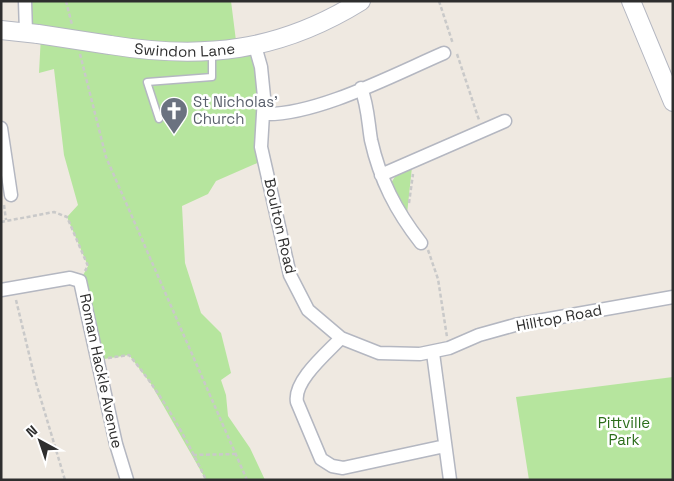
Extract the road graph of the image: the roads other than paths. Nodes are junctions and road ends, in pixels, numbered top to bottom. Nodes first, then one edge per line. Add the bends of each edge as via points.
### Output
1 (25, 1) edge
2 (361, 1) edge
3 (631, 1) edge
4 (1, 30) edge
5 (32, 34) junction
6 (255, 46) junction
7 (212, 52) junction
8 (444, 53) dead end
9 (361, 88) junction
10 (671, 93) edge
11 (264, 114) junction
12 (159, 119) dead end
13 (505, 121) dead end
14 (1, 128) edge
15 (4, 162) edge
16 (381, 175) junction
17 (11, 195) dead end
18 (421, 243) road end
19 (7, 289) edge
20 (673, 297) edge
21 (341, 338) junction
22 (448, 348) joint
23 (433, 353) junction
24 (445, 446) junction
25 (127, 480) edge
26 (450, 480) edge

1 - 5 street
2 - 6 street, Swindon Lane via 307,28
3 - 10 street
4 - 5 street, Swindon Lane
5 - 7 street, Swindon Lane, bridge via 181,53
6 - 7 street, Swindon Lane
6 - 11 street, Boulton Road via 261,67
7 - 12 lane via 212,78 147,82
8 - 9 street
9 - 11 street via 297,112
9 - 16 street
11 - 21 street, Boulton Road via 261,147 290,275 308,310
13 - 16 street
14 - 15 street
15 - 17 street
16 - 18 street via 394,206
19 - 25 street, Roman Hackle Avenue via 70,278 80,281
20 - 22 street, Hilltop Road via 515,325
21 - 23 street, Boulton Road via 379,353
21 - 24 street via 300,383 296,393 321,459 343,468
22 - 23 street, Boulton Road
23 - 24 street
24 - 26 street

